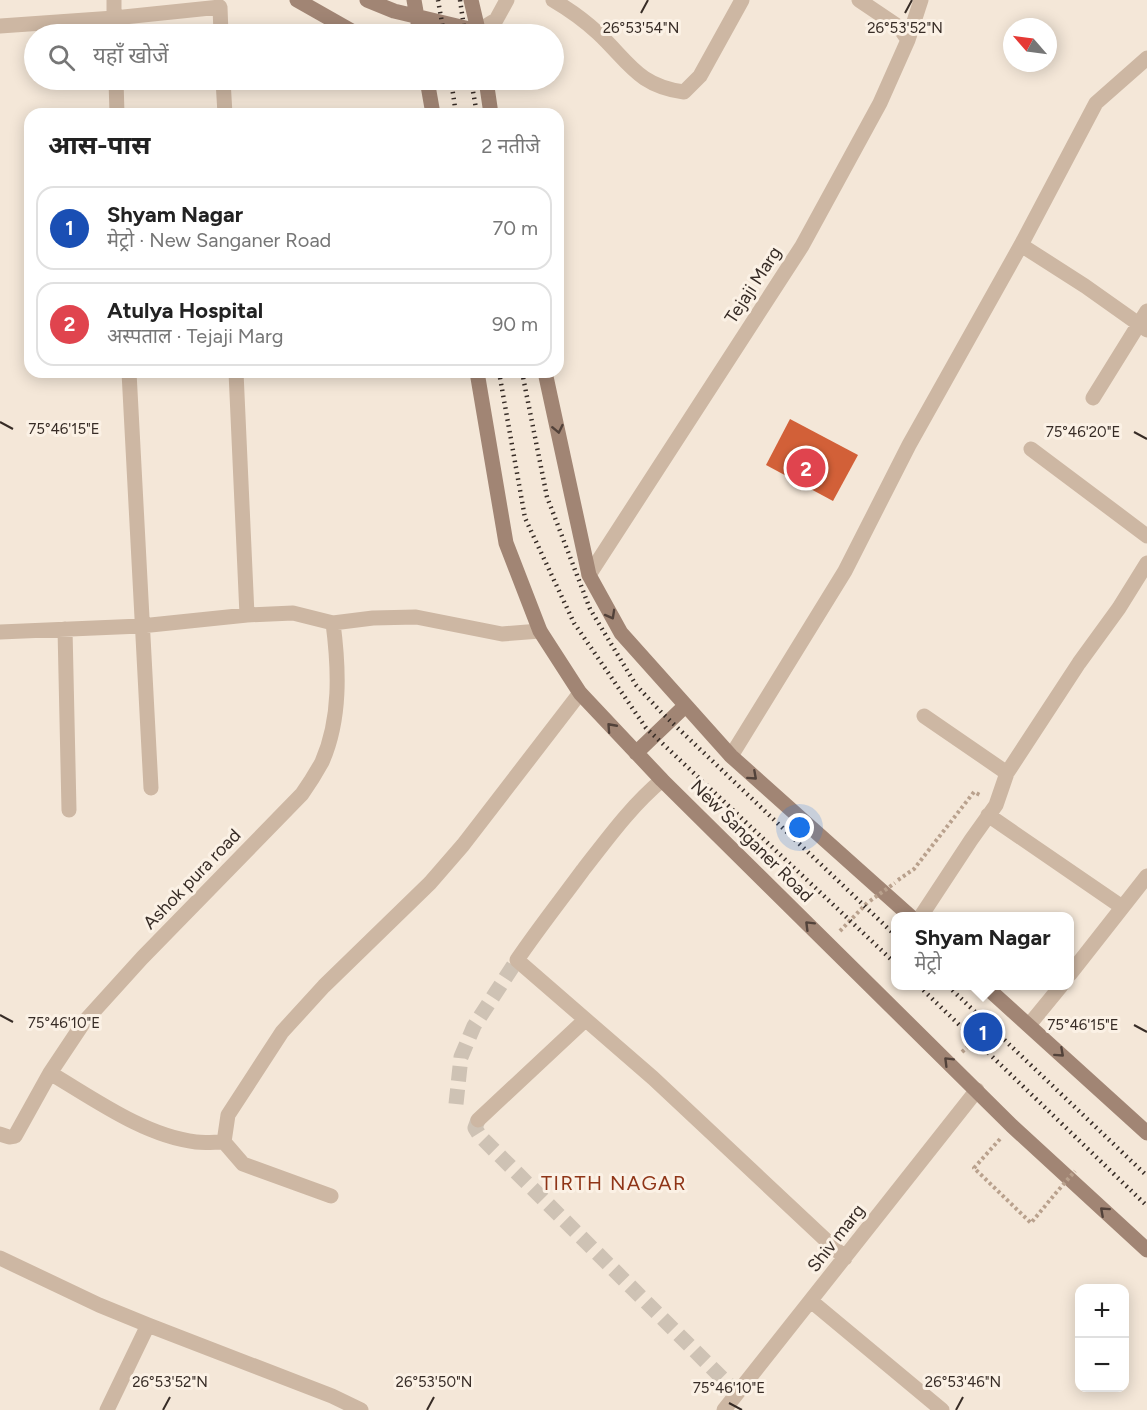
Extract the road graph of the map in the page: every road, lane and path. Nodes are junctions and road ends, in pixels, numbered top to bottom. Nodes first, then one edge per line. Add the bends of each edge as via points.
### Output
1 (114, 0) edge
2 (297, 0) edge
3 (367, 0) edge
4 (414, 0) edge
5 (471, 0) edge
6 (507, 0) edge
7 (553, 0) edge
8 (742, 0) edge
9 (859, 0) edge
10 (921, 0) edge
11 (416, 16) junction
12 (114, 18) junction
13 (24, 24) edge
14 (28, 24) edge
15 (114, 24) edge
16 (221, 24) edge
17 (339, 24) edge
18 (418, 24) edge
19 (444, 24) edge
20 (474, 24) edge
21 (490, 24) edge
22 (0, 26) edge
23 (909, 40) junction
24 (1147, 58) edge
25 (116, 90) edge
26 (224, 90) edge
27 (429, 90) edge
28 (487, 90) edge
29 (117, 108) edge
30 (225, 108) edge
31 (432, 108) edge
32 (490, 108) edge
33 (1021, 245) junction
34 (1147, 311) edge
35 (1142, 327) edge
36 (129, 378) edge
37 (236, 378) edge
38 (478, 378) edge
39 (546, 378) edge
40 (1093, 398) dead end
41 (1031, 449) dead end
42 (1147, 536) edge
43 (1147, 563) edge
44 (589, 575) junction
45 (247, 615) junction
46 (333, 623) junction
47 (141, 626) junction
48 (66, 629) junction
49 (540, 631) junction
50 (0, 632) edge
51 (580, 693) junction
52 (685, 706) junction
53 (924, 716) dead end
54 (636, 753) junction
55 (731, 756) junction
56 (1008, 773) junction
57 (662, 780) junction
58 (151, 788) dead end
59 (69, 810) dead end
60 (992, 810) junction
61 (1147, 876) edge
62 (870, 901) dead end
63 (1122, 908) junction
64 (906, 912) edge
65 (924, 912) edge
66 (1074, 969) edge
67 (990, 990) edge
68 (1057, 990) edge
69 (585, 1020) junction
70 (991, 1025) dead end
71 (1029, 1025) junction
72 (959, 1054) dead end
73 (50, 1073) junction
74 (977, 1090) junction
75 (478, 1120) dead end
76 (1012, 1126) junction
77 (1147, 1132) edge
78 (4, 1136) edge
79 (224, 1142) junction
80 (1075, 1171) dead end
81 (331, 1196) dead end
82 (1147, 1250) edge
83 (0, 1258) edge
84 (845, 1258) junction
85 (811, 1301) junction
86 (148, 1325) junction
87 (107, 1410) edge
88 (361, 1410) edge
89 (724, 1410) edge
90 (942, 1410) edge

1 - 12 street
2 - 17 main road
3 - 11 main road
4 - 11 main road
5 - 20 main road
6 - 21 street
7 - 8 street via 599,34 635,73 665,90 684,92 700,76
9 - 23 street via 899,27
10 - 23 street, Tejaji Marg
11 - 18 main road
11 - 19 main road
12 - 14 street
12 - 15 street
12 - 16 street via 220,6
13 - 22 street
23 - 44 street, Tejaji Marg via 880,103 802,246
24 - 33 street via 1096,103
25 - 29 street
26 - 30 street
27 - 31 main road
28 - 32 main road
33 - 35 street
33 - 55 street via 844,571
34 - 35 street
35 - 40 street
36 - 47 street
37 - 45 street
38 - 49 main road, New Sanganer Road via 506,543
39 -> 44 main road
41 - 42 street
43 - 56 street
44 -> 52 main road via 621,633
45 - 46 street via 293,613
45 - 47 street
46 - 49 street via 416,617 502,634
46 - 73 street, Ashok pura road via 338,663 334,727 321,762 302,794 84,1022
47 - 48 street
47 - 58 street
48 - 50 street
48 - 59 street
49 - 51 main road, New Sanganer Road
54 -> 51 main road, New Sanganer Road
51 - 79 street via 464,845 282,1032 228,1115
52 - 54 main road
52 - 55 main road
53 - 56 street
54 - 57 main road, New Sanganer Road
55 -> 64 main road
56 - 60 street
57 - 69 street via 613,831 517,960
74 -> 57 main road, New Sanganer Road
60 - 62 path, bridge via 974,792 914,869
60 - 63 street
60 - 65 street
61 - 63 street
63 - 66 street
67 - 71 main road
68 - 71 street
69 - 75 street
69 - 84 street via 653,1078
70 - 72 path
71 -> 77 main road
73 - 78 street, Ashok pura road via 15,1136
73 - 79 street via 134,1122 196,1142
74 - 76 main road, New Sanganer Road
74 - 84 street, Shiv marg
76 - 80 path, bridge via 974,1168 1031,1223
82 -> 76 main road, New Sanganer Road
79 - 81 street via 243,1164
83 - 86 street
84 - 85 street, Shiv marg
85 - 89 street, Shiv marg
85 - 90 street
86 - 87 street
86 - 88 street via 332,1395

